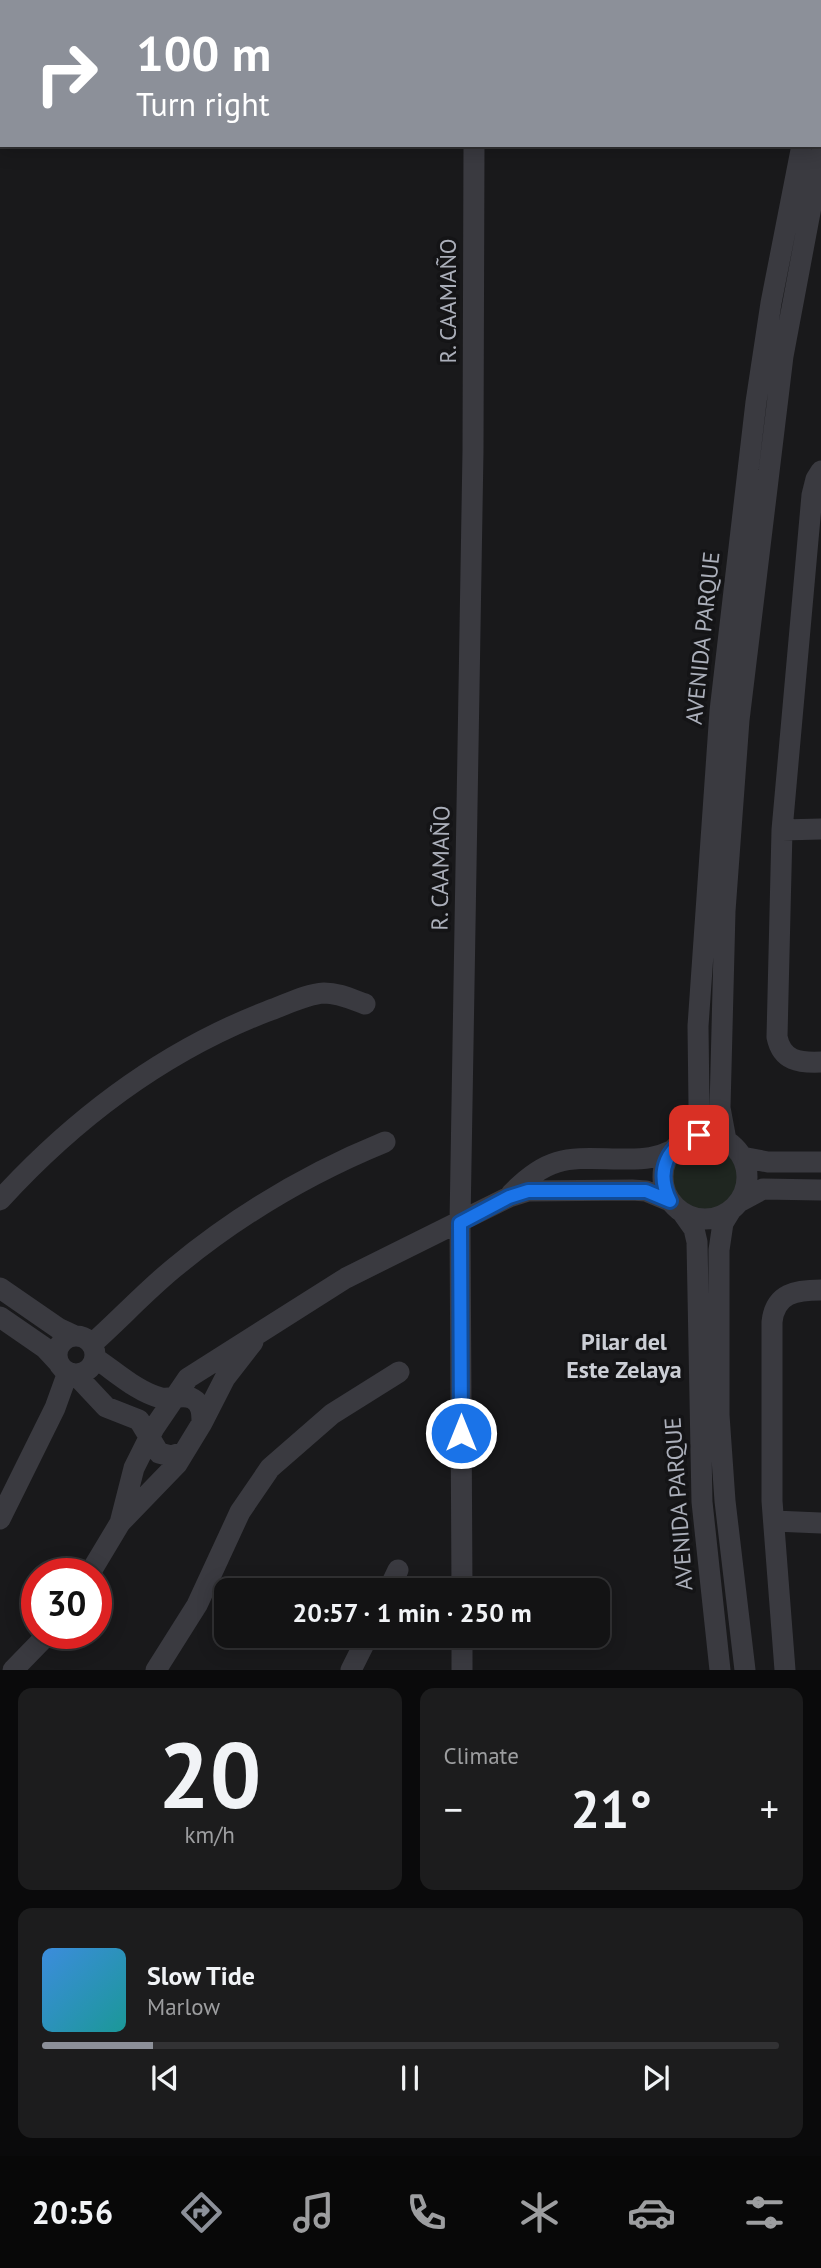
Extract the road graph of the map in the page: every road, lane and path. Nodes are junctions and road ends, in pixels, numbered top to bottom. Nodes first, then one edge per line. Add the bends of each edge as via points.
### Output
1 (474, 147) edge
2 (802, 147) edge
3 (821, 154) edge
4 (821, 471) edge
5 (821, 829) edge
6 (782, 830) junction
7 (365, 1004) dead end
8 (821, 1062) edge
9 (726, 1140) junction
10 (385, 1142) dead end
11 (678, 1145) junction
12 (821, 1146) edge
13 (743, 1157) junction
14 (598, 1159) junction
15 (773, 1162) junction
16 (798, 1162) junction
17 (821, 1162) edge
18 (773, 1188) junction
19 (797, 1189) junction
20 (595, 1190) junction
21 (821, 1190) edge
22 (509, 1197) junction
23 (0, 1200) edge
24 (821, 1202) edge
25 (735, 1206) junction
26 (676, 1207) junction
27 (460, 1223) junction
28 (0, 1288) edge
29 (821, 1290) edge
30 (0, 1317) edge
31 (262, 1330) junction
32 (89, 1347) junction
33 (70, 1371) junction
34 (400, 1372) dead end
35 (188, 1378) junction
36 (144, 1390) junction
37 (172, 1398) junction
38 (132, 1408) junction
39 (202, 1423) junction
40 (152, 1432) junction
41 (184, 1452) junction
42 (0, 1519) edge
43 (774, 1521) junction
44 (120, 1523) junction
45 (821, 1523) edge
46 (99, 1558) edge
47 (398, 1570) dead end
48 (394, 1578) edge
49 (461, 1578) edge
50 (362, 1648) edge
51 (462, 1648) edge
52 (33, 1649) edge
53 (13, 1670) edge
54 (156, 1670) edge
55 (351, 1670) edge
56 (462, 1670) edge
57 (720, 1670) edge
58 (745, 1670) edge
59 (785, 1670) edge

1 - 27 street, R. CAAMAÑO
2 - 11 street, AVENIDA PARQUE via 771,303 720,712 698,1026 698,1115
3 - 9 street, AVENIDA PARQUE via 783,356 739,720 725,911 720,1108
4 - 6 street via 812,495
5 - 6 street
6 - 8 street via 777,1037 788,1057
7 - 23 street via 343,995 310,995 208,1038 92,1112
9 - 11 street via 699,1135
9 - 13 street
10 - 32 street via 329,1164 229,1226 175,1267
11 - 14 street via 645,1159
11 - 26 street via 662,1176 664,1189
12 - 16 street
13 - 15 street
13 - 25 street via 747,1180
14 - 20 street via 588,1180
14 - 22 street via 553,1162
15 - 16 street
15 - 18 street
16 - 17 street
18 - 19 street
18 - 25 street via 751,1194
19 - 21 street
19 - 24 street
20 - 22 street via 528,1191
20 - 26 street via 646,1191
22 - 27 street
25 - 26 street via 706,1219 693,1218
25 - 58 street, AVENIDA PARQUE via 723,1223 719,1250 719,1415
26 - 57 street, AVENIDA PARQUE via 694,1229 696,1242 702,1502
27 - 31 street via 379,1259
27 - 49 street, R. CAAMAÑO
28 - 32 street
29 - 43 street via 787,1294 773,1312
30 - 33 street
31 - 35 street
31 - 39 street via 225,1378
32 - 33 street via 90,1368
32 - 33 street via 59,1345
32 - 35 street via 157,1381
32 - 36 street
33 - 38 street
33 - 40 street via 106,1407 139,1420
33 - 42 street
34 - 54 street via 332,1414 270,1468 240,1512 197,1605
35 - 37 street
36 - 37 street
36 - 38 street
37 - 39 street via 196,1400
37 - 40 street
38 - 40 street
39 - 41 street
40 - 41 street via 159,1453
40 - 44 street via 134,1468
41 - 44 street via 170,1473
43 - 45 street
43 - 59 street
44 - 46 street
47 - 48 street
50 - 55 street
51 - 56 street
52 - 53 street

